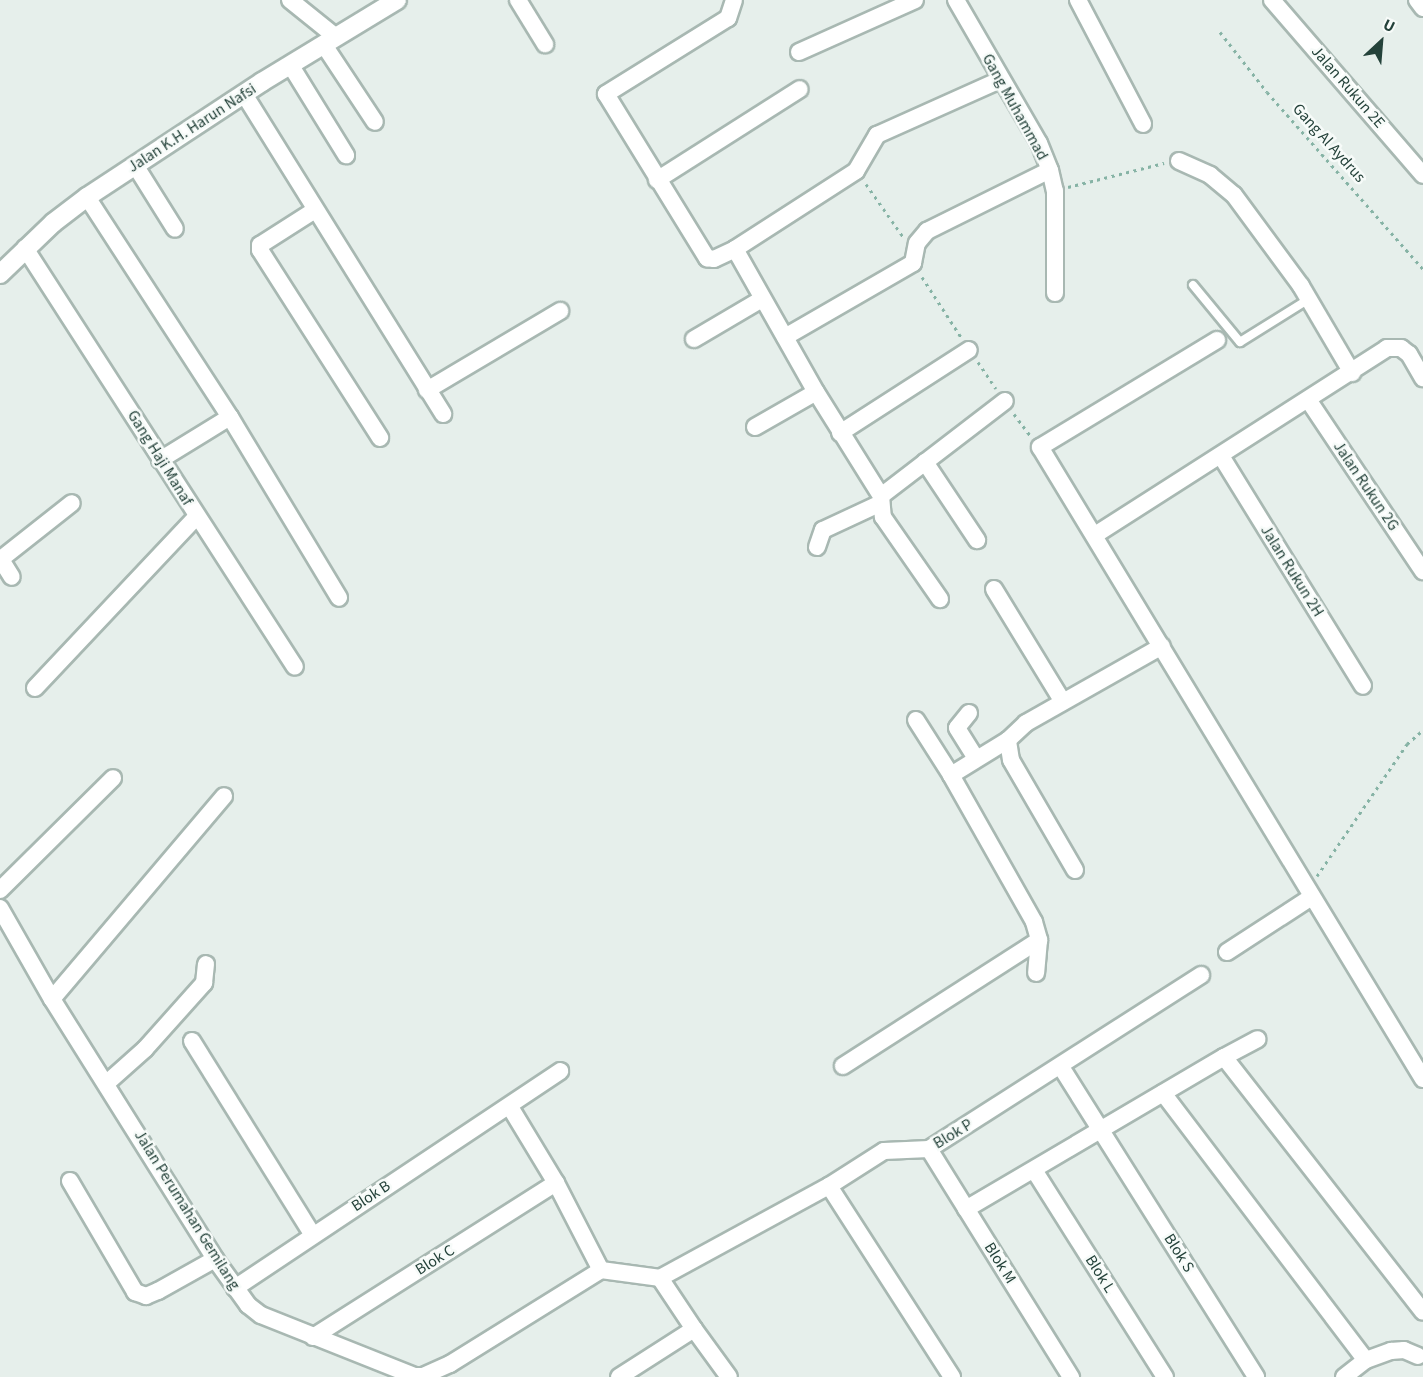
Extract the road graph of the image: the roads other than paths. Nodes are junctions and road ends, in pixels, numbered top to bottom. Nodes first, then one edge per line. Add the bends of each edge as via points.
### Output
1 (290, 0) edge
2 (397, 0) edge
3 (518, 0) edge
4 (734, 0) edge
5 (915, 0) edge
6 (956, 0) edge
7 (1078, 0) edge
8 (1272, 0) edge
9 (1417, 0) edge
10 (1423, 8) edge
11 (330, 41) junction
12 (545, 45) dead end
13 (799, 52) dead end
14 (291, 66) junction
15 (1000, 80) junction
16 (800, 89) dead end
17 (244, 94) junction
18 (375, 122) dead end
19 (1143, 124) dead end
20 (346, 155) dead end
21 (1179, 160) road end
22 (135, 165) junction
23 (1050, 170) junction
24 (1423, 175) edge
25 (657, 180) junction
26 (87, 197) junction
27 (315, 210) junction
28 (175, 229) dead end
29 (25, 248) junction
30 (735, 249) junction
31 (0, 274) edge
32 (1193, 285) dead end
33 (1055, 293) dead end
34 (762, 299) junction
35 (1309, 299) junction
36 (561, 311) dead end
37 (785, 337) junction
38 (694, 339) dead end
39 (1217, 340) dead end
40 (969, 350) road end
41 (1352, 373) junction
42 (1423, 378) edge
43 (427, 390) junction
44 (816, 392) junction
45 (1005, 401) road end
46 (1309, 401) junction
47 (443, 414) dead end
48 (230, 417) junction
49 (755, 427) dead end
50 (840, 433) junction
51 (380, 438) dead end
52 (1221, 456) junction
53 (160, 460) junction
54 (925, 462) junction
55 (878, 492) junction
56 (72, 503) dead end
57 (197, 516) junction
58 (1095, 536) junction
59 (977, 540) dead end
60 (818, 547) dead end
61 (0, 558) edge
62 (1423, 571) edge
63 (12, 577) dead end
64 (994, 589) dead end
65 (339, 598) dead end
66 (940, 599) dead end
67 (1162, 646) junction
68 (295, 667) dead end
69 (1363, 687) dead end
70 (35, 688) dead end
71 (1063, 702) junction
72 (969, 713) dead end
73 (916, 720) dead end
74 (1008, 740) junction
75 (976, 759) junction
76 (951, 776) junction
77 (113, 778) dead end
78 (224, 796) dead end
79 (1075, 870) dead end
80 (0, 890) edge
81 (1308, 895) junction
82 (0, 908) edge
83 (1039, 940) junction
84 (1227, 952) dead end
85 (206, 964) dead end
86 (1036, 974) dead end
87 (1201, 975) dead end
88 (52, 999) junction
89 (1258, 1039) dead end
90 (192, 1041) dead end
91 (1224, 1057) junction
92 (843, 1066) dead end
93 (1061, 1067) junction
94 (560, 1071) dead end
95 (1423, 1079) edge
96 (114, 1092) junction
97 (1163, 1093) junction
98 (510, 1107) junction
99 (1102, 1130) junction
100 (929, 1149) junction
101 (1034, 1170) junction
102 (70, 1181) dead end
103 (556, 1183) junction
104 (829, 1186) junction
105 (966, 1209) junction
106 (312, 1234) junction
107 (215, 1259) junction
108 (601, 1270) junction
109 (660, 1278) junction
110 (235, 1288) junction
111 (1423, 1312) edge
112 (694, 1329) junction
113 (313, 1337) junction
114 (1421, 1354) edge
115 (1366, 1360) junction
116 (619, 1377) edge
117 (729, 1377) edge
118 (952, 1377) edge
119 (1071, 1377) edge
120 (1165, 1377) edge
121 (1256, 1377) edge
122 (1344, 1377) edge

1 - 11 street
2 - 11 main road, Jalan K.H. Harun Nafsi
3 - 12 street
4 - 25 street via 728,18 606,94
5 - 13 street
6 - 15 street, Gang Muhammad
7 - 19 street
8 - 24 street, Jalan Rukun 2E
9 - 10 street
11 - 14 main road, Jalan K.H. Harun Nafsi
11 - 18 street
14 - 17 main road, Jalan K.H. Harun Nafsi
14 - 20 street
15 - 23 street, Gang Muhammad via 1039,143
15 - 30 street via 877,135 856,171
16 - 25 street
17 - 22 main road, Jalan K.H. Harun Nafsi
17 - 27 street
21 - 35 street via 1210,175 1234,195
22 - 26 main road, Jalan K.H. Harun Nafsi
22 - 28 street
23 - 33 street, Gang Muhammad via 1055,191
23 - 37 street via 927,231 916,243 914,258
25 - 30 street via 702,255 714,259
26 - 29 main road, Jalan K.H. Harun Nafsi
26 - 48 street
27 - 43 street
27 - 51 street via 260,244 260,250
29 - 31 main road, Jalan K.H. Harun Nafsi
29 - 53 street, Gang Haji Manaf
30 - 34 street
32 - 35 lane via 1240,342
34 - 37 street
34 - 38 street
35 - 41 street
36 - 43 street
37 - 44 street
39 - 58 street via 1040,447
40 - 50 street
41 - 42 street via 1387,348 1401,348
41 - 46 street
43 - 47 street
44 - 49 street
44 - 50 street
45 - 54 street
46 - 52 street
46 - 62 street, Jalan Rukun 2G
48 - 53 street
48 - 65 street
50 - 55 street
52 - 58 street
52 - 69 street, Jalan Rukun 2H
53 - 57 street, Gang Haji Manaf
54 - 55 street
54 - 59 street
55 - 60 street via 823,530
55 - 66 street via 883,517
56 - 61 street
57 - 68 street, Gang Haji Manaf
57 - 70 street
58 - 67 street
61 - 63 street
64 - 71 street
67 - 71 street
67 - 81 street
71 - 74 street
72 - 75 street via 957,728
73 - 76 street
74 - 75 street
74 - 79 street via 1011,760
75 - 76 street
76 - 83 street via 1034,922
77 - 80 street
78 - 88 street
81 - 84 street
81 - 95 street
82 - 88 street, Jalan Perumahan Gemilang
83 - 86 street
83 - 92 street
85 - 96 street via 204,983 145,1049
87 - 93 street, Blok P
88 - 96 street, Jalan Perumahan Gemilang
89 - 91 street
90 - 106 street
91 - 97 street
91 - 111 street
93 - 99 street, Blok S
93 - 100 street, Blok P
94 - 98 street, Blok B
96 - 107 street, Jalan Perumahan Gemilang
97 - 99 street
97 - 115 street
98 - 103 street
98 - 106 street, Blok B
99 - 101 street
99 - 121 street, Blok S
100 - 104 street, Blok P via 884,1151
100 - 105 street, Blok M
101 - 105 street
101 - 120 street, Blok L
102 - 107 street via 135,1292 146,1296 158,1292
103 - 108 street
103 - 113 street, Blok C
104 - 109 street, Blok P
104 - 118 street
105 - 119 street, Blok M
106 - 110 street, Blok B
107 - 110 street, Jalan Perumahan Gemilang
108 - 109 street
108 - 113 street, Jalan Perumahan Gemilang via 450,1364 423,1376 414,1376
109 - 112 street
110 - 113 street, Jalan Perumahan Gemilang via 261,1315
112 - 116 street
112 - 117 street
114 - 115 street via 1391,1351
115 - 122 street

